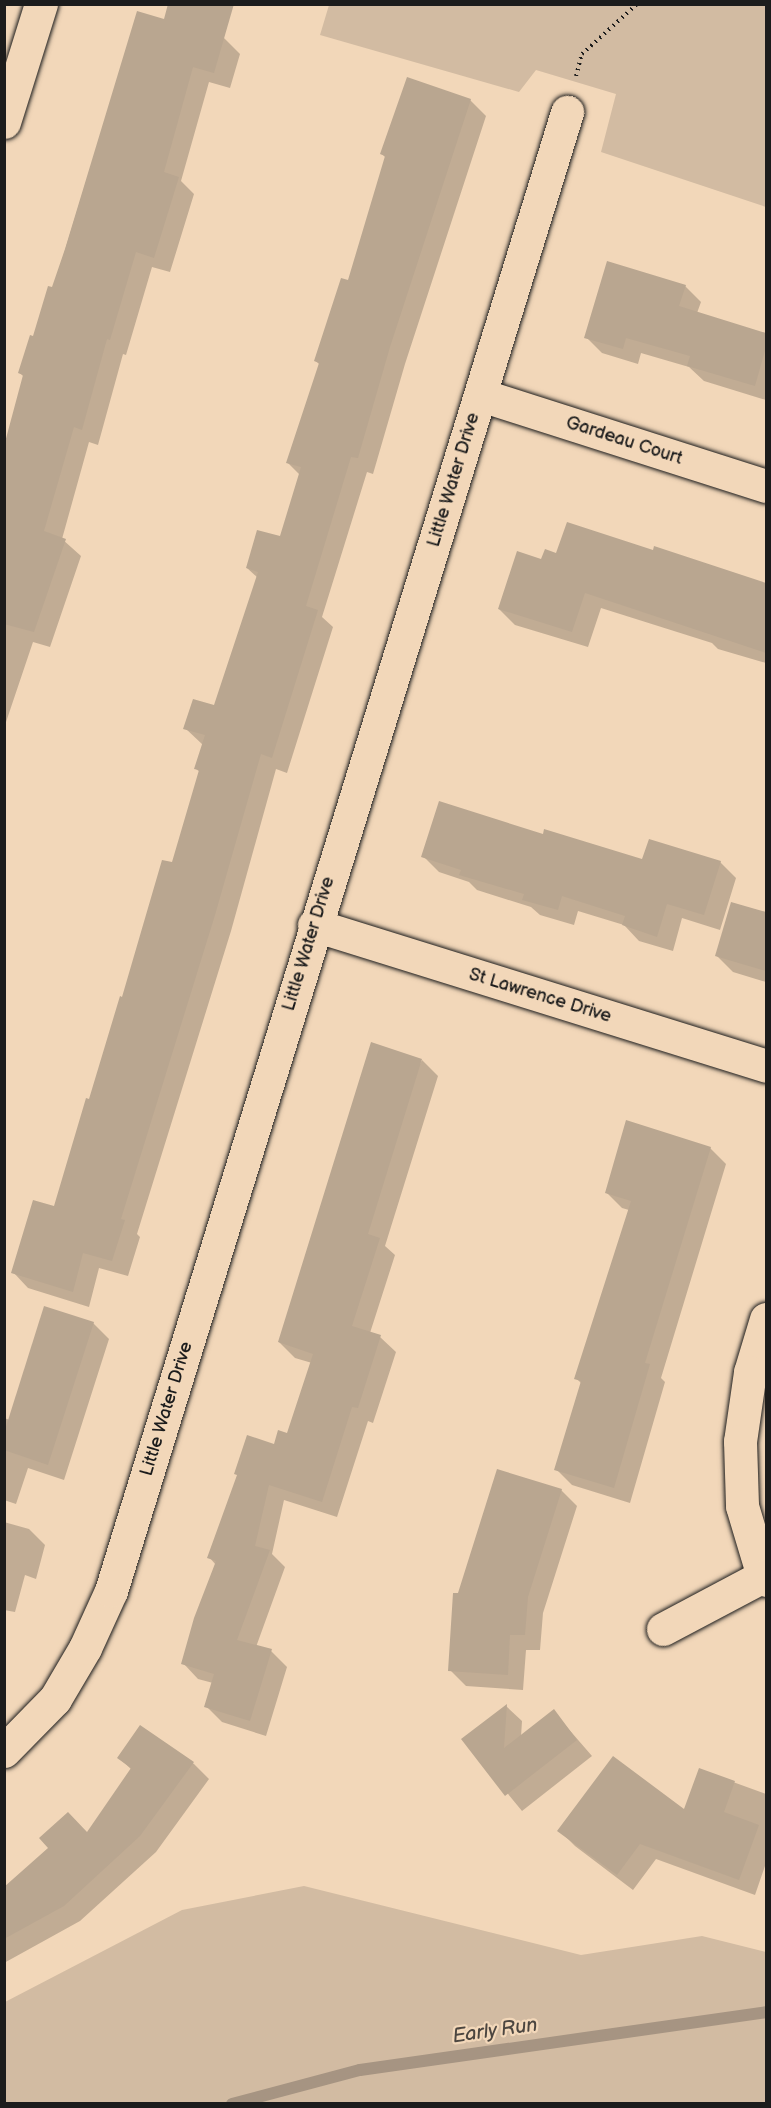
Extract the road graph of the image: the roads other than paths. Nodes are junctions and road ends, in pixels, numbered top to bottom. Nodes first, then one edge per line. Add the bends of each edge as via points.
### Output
1 (41, 4) edge
2 (567, 111) road end
3 (4, 122) edge
4 (481, 395) junction
5 (766, 486) edge
6 (314, 925) junction
7 (766, 1066) edge
8 (766, 1319) edge
9 (765, 1578) edge
10 (663, 1629) dead end
11 (4, 1752) edge

1 - 3 street
2 - 4 street, Little Water Drive
4 - 5 street, Gardeau Court
4 - 6 street, Little Water Drive
6 - 7 street, St Lawrence Drive
6 - 11 street, Little Water Drive via 111,1591 55,1700
8 - 9 street via 750,1372 740,1441 742,1506
9 - 10 street

